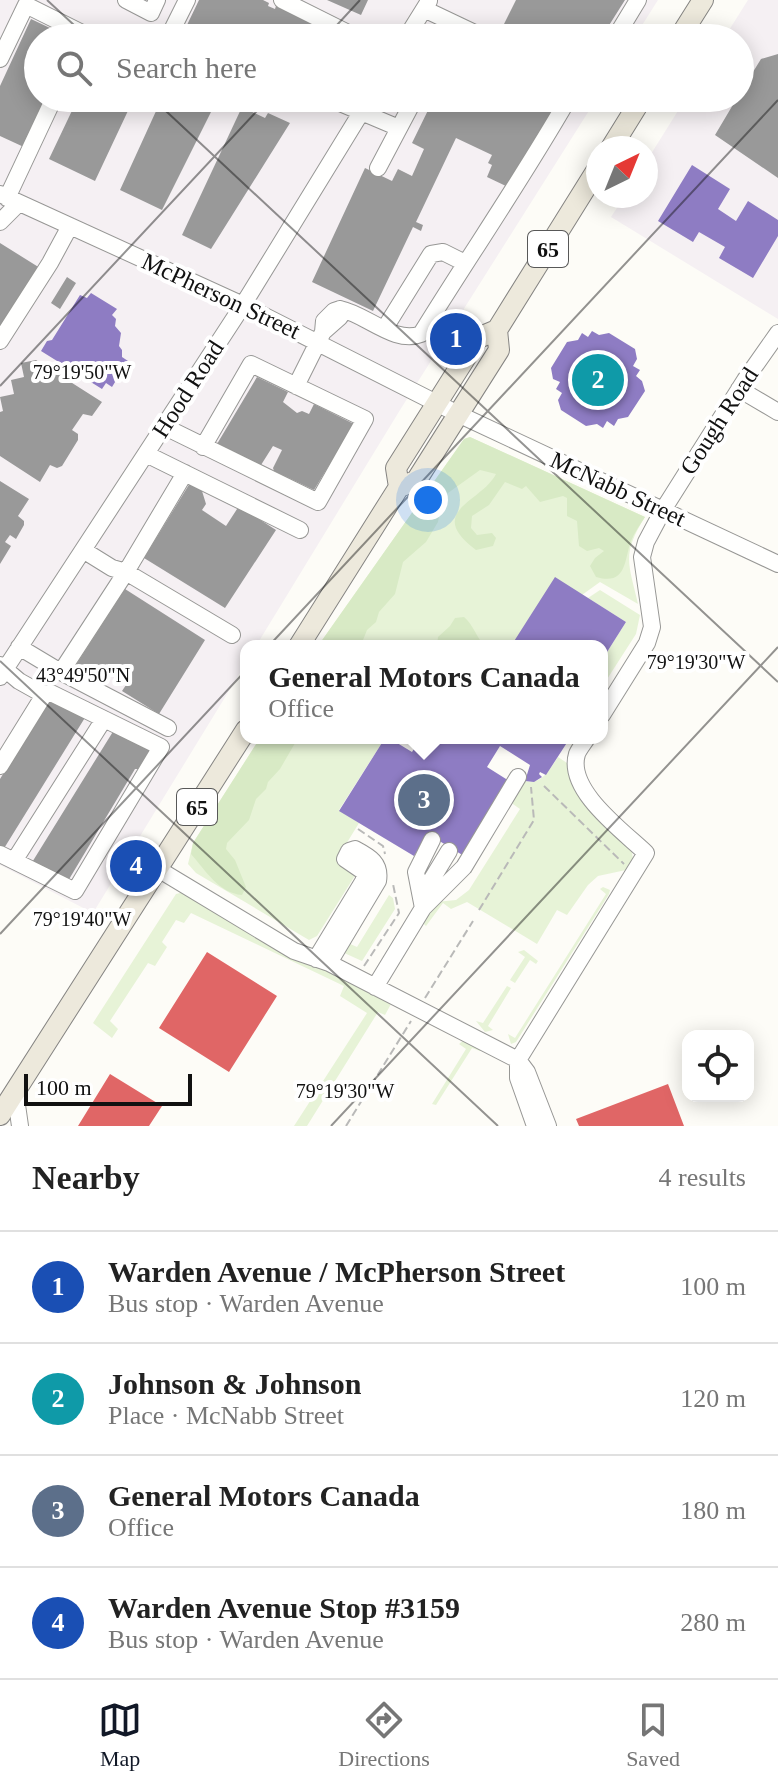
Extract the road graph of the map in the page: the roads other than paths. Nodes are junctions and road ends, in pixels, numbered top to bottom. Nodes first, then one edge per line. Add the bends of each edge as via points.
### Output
1 (126, 0) edge
2 (157, 0) edge
3 (187, 0) edge
4 (282, 0) edge
5 (638, 0) edge
6 (703, 0) edge
7 (427, 4) edge
8 (64, 24) edge
9 (175, 24) edge
10 (329, 24) edge
11 (415, 24) edge
12 (461, 24) edge
13 (623, 24) edge
14 (688, 24) edge
15 (0, 59) edge
16 (47, 112) edge
17 (361, 112) edge
18 (375, 112) edge
19 (408, 112) edge
20 (561, 112) edge
21 (633, 112) edge
22 (399, 128) junction
23 (618, 136) edge
24 (378, 168) dead end
25 (586, 187) edge
26 (5, 198) edge
27 (0, 222) edge
28 (70, 226) junction
29 (465, 263) junction
30 (243, 305) junction
31 (385, 328) junction
32 (497, 330) junction
33 (778, 333) edge
34 (320, 337) junction
35 (0, 341) edge
36 (296, 386) junction
37 (739, 389) junction
38 (438, 404) junction
39 (778, 412) edge
40 (458, 414) junction
41 (163, 426) junction
42 (203, 447) junction
43 (146, 454) junction
44 (185, 473) junction
45 (399, 487) junction
46 (663, 510) junction
47 (300, 530) dead end
48 (85, 546) junction
49 (778, 564) edge
50 (123, 571) junction
51 (232, 635) dead end
52 (303, 640) edge
53 (19, 647) junction
54 (2, 670) edge
55 (61, 672) junction
56 (44, 695) junction
57 (608, 705) edge
58 (104, 719) junction
59 (168, 728) dead end
60 (240, 739) edge
61 (583, 744) edge
62 (0, 766) edge
63 (525, 782) road end
64 (432, 840) dead end
65 (449, 851) dead end
66 (7, 858) edge
67 (158, 869) junction
68 (422, 902) junction
69 (323, 961) junction
70 (375, 987) junction
71 (518, 1060) junction
72 (15, 1091) junction
73 (0, 1115) edge
74 (20, 1126) edge
75 (535, 1126) edge
76 (548, 1126) edge

1 - 2 street via 151,13
3 - 9 street
4 - 10 street
5 - 13 street
6 - 14 main road
7 - 11 street
7 - 12 street
8 - 15 street via 26,5
16 - 26 street
17 - 30 street, Hood Road
18 - 22 street
19 - 22 street
20 - 29 street
21 - 23 main road
22 - 24 street
25 - 32 main road, 65
26 - 27 street
26 - 28 street, McPherson Street
28 - 30 street, McPherson Street
28 - 35 street
29 - 31 street via 421,334 400,336
29 - 31 street via 443,252 431,254
30 - 34 street, McPherson Street
30 - 41 street, Hood Road
31 - 34 street via 340,309 340,317
32 - 38 main road, 65 via 478,338
32 - 40 main road, 65 via 499,350
33 - 37 street, Gough Road
34 - 36 street
34 - 38 street, McPherson Street
36 - 42 street via 251,364
36 - 42 street via 365,419 318,502
37 - 39 street
37 - 46 street, Gough Road
38 - 40 street, McPherson Street
38 - 45 main road, 65 via 396,468
40 - 45 main road, 65 via 416,481
40 - 46 street, McNabb Street
41 - 42 street
41 - 43 street, Hood Road
43 - 44 street
43 - 48 street, Hood Road
44 - 47 street
44 - 50 street
45 - 52 main road, 65
46 - 49 street, McNabb Street
46 - 57 street, Gough Road via 642,557 652,627
48 - 50 street via 117,561
48 - 53 street, Hood Road
50 - 51 street
50 - 55 street
53 - 54 street, Hood Road
53 - 55 street
54 - 56 street
55 - 59 street
56 - 58 street via 51,693
56 - 62 street
58 - 66 street
58 - 66 street via 161,747 75,891
60 - 67 main road, 65
61 - 71 street via 576,772 584,793 646,853
63 - 68 street via 464,867
64 - 68 street via 416,872
65 - 68 street
67 - 69 street via 294,951
67 - 72 main road, 65
68 - 70 street
69 - 69 street via 378,881 376,862 355,849 345,859 364,872 364,880
69 - 70 street
70 - 71 street
71 - 75 street via 518,1078
71 - 76 street
72 - 73 main road, 65
72 - 74 street

